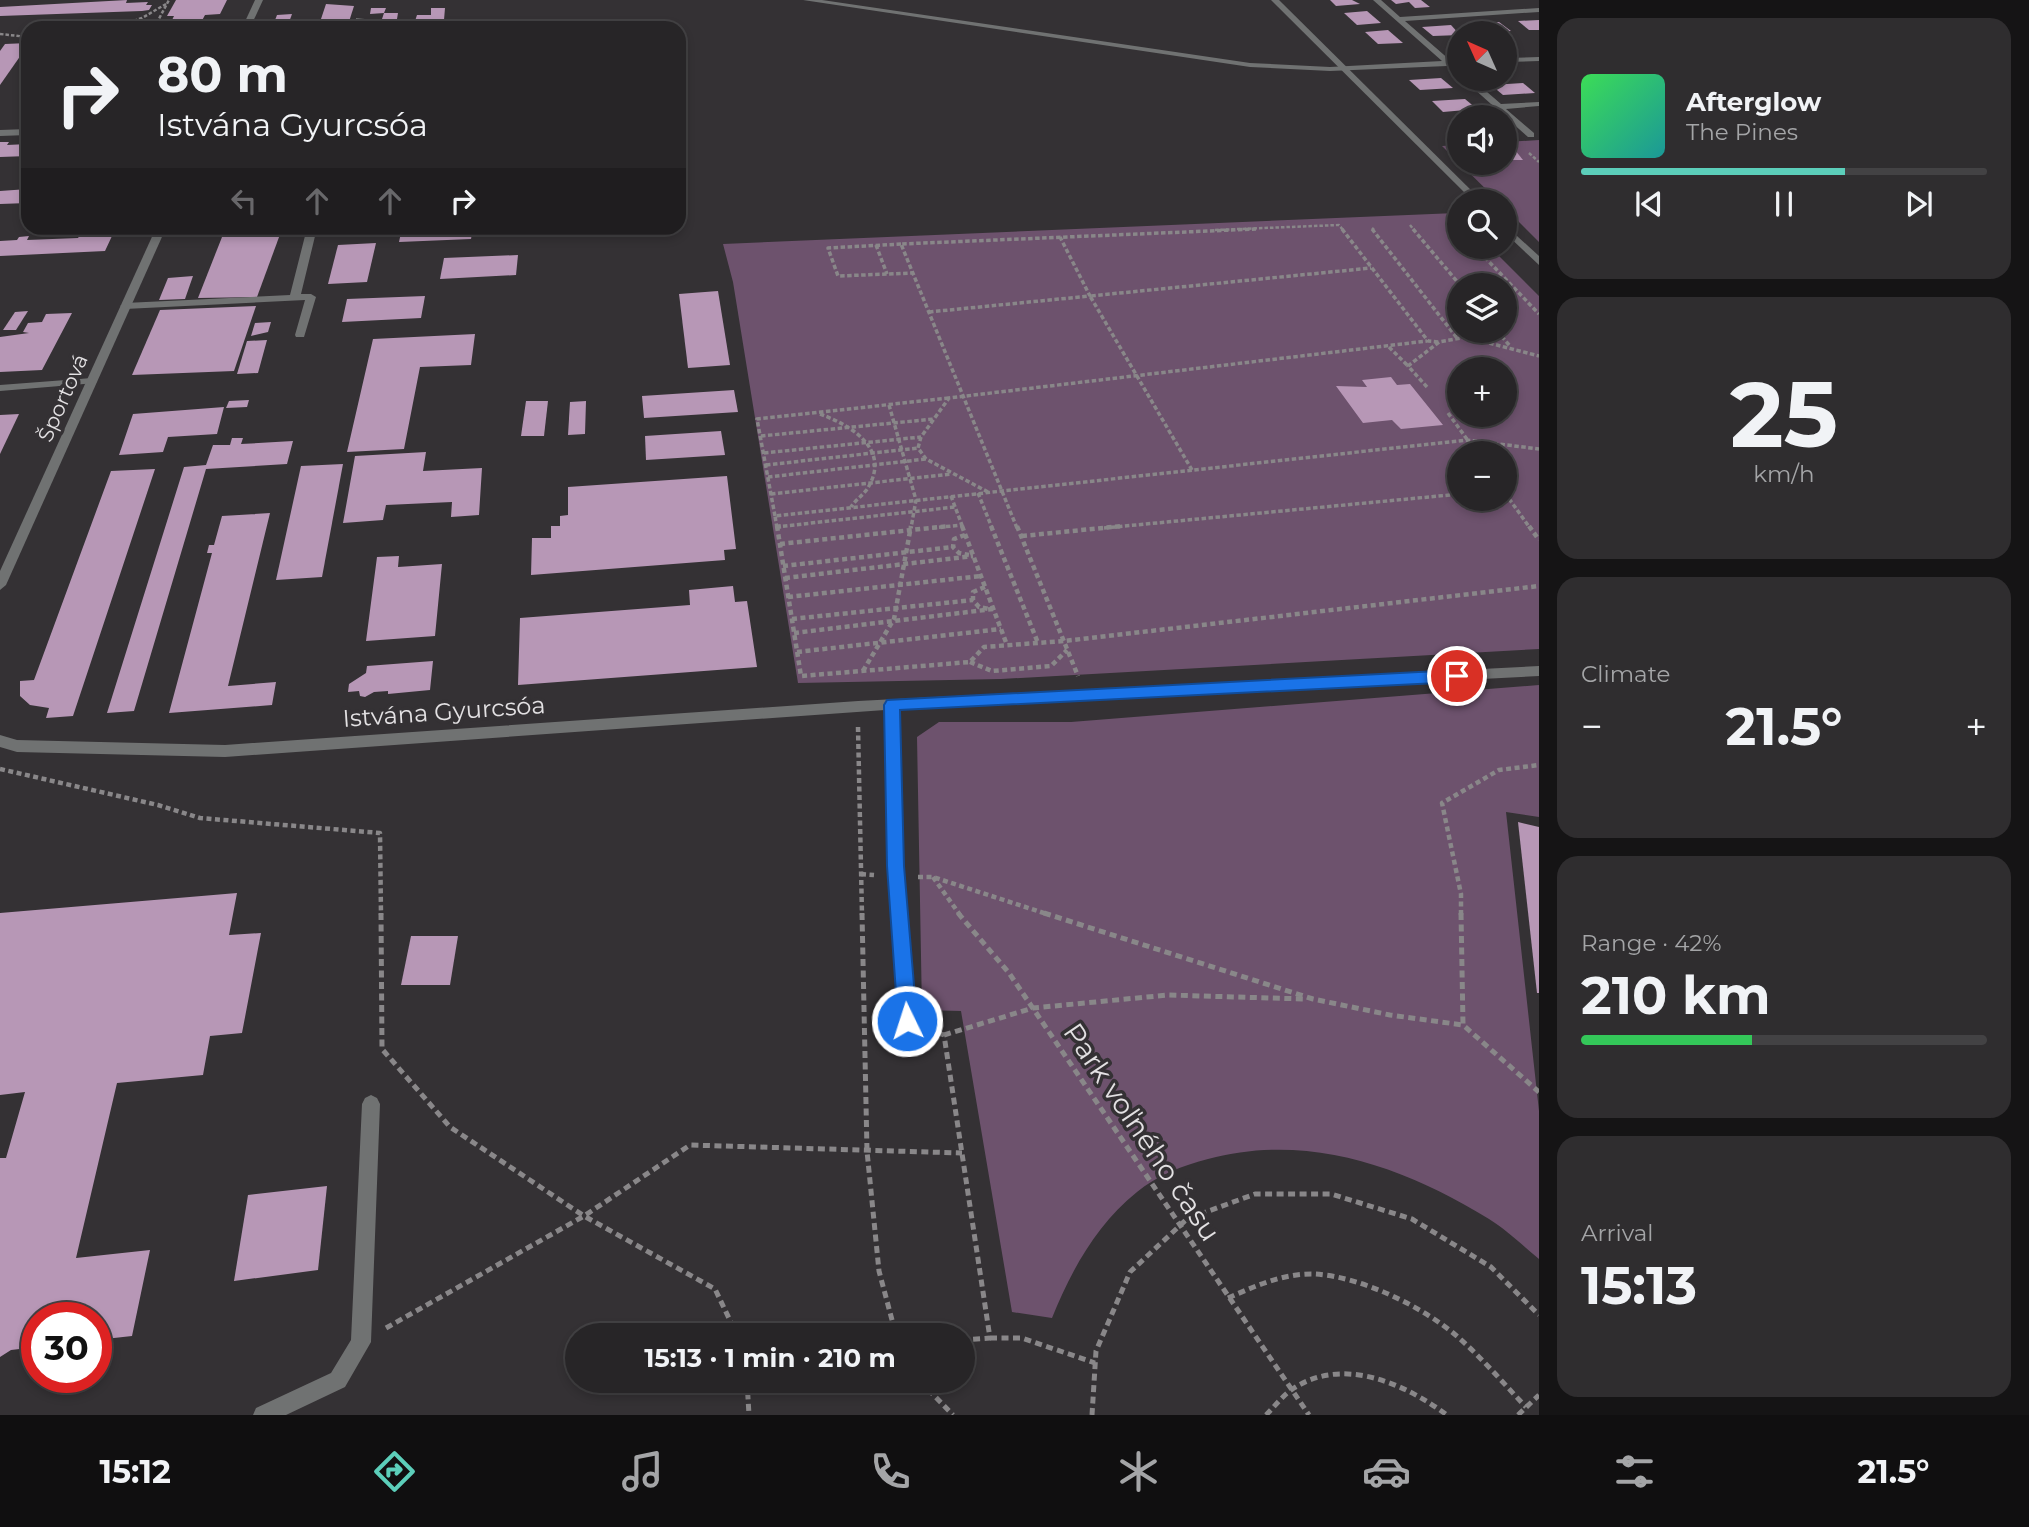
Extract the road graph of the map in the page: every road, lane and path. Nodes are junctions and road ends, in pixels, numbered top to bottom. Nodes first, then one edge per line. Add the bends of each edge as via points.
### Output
1 (169, 0) edge
2 (259, 0) edge
3 (807, 0) edge
4 (1275, 0) edge
5 (1377, 0) edge
6 (166, 5) junction
7 (1539, 10) edge
8 (1399, 19) junction
9 (359, 20) dead end
10 (133, 21) edge
11 (158, 21) edge
12 (249, 21) edge
13 (367, 21) edge
14 (0, 34) edge
15 (21, 36) edge
16 (1539, 59) edge
17 (1517, 60) edge
18 (1447, 62) edge
19 (1447, 64) edge
20 (1347, 69) junction
21 (1480, 91) edge
22 (1539, 104) edge
23 (1497, 105) edge
24 (1517, 106) edge
25 (1517, 123) edge
26 (21, 132) edge
27 (0, 133) edge
28 (1531, 135) dead end
29 (1526, 150) dead end
30 (1539, 162) edge
31 (1466, 189) edge
32 (1410, 225) dead end
33 (1372, 228) dead end
34 (157, 235) edge
35 (310, 235) edge
36 (1060, 237) junction
37 (1517, 240) edge
38 (901, 244) junction
39 (876, 245) junction
40 (1486, 259) edge
41 (1539, 262) edge
42 (1372, 268) junction
43 (913, 273) junction
44 (1450, 273) edge
45 (887, 274) junction
46 (1090, 296) junction
47 (295, 298) junction
48 (125, 306) junction
49 (929, 312) junction
50 (1539, 314) edge
51 (1447, 326) edge
52 (300, 335) dead end
53 (1428, 341) junction
54 (1447, 341) edge
55 (1439, 342) junction
56 (1491, 343) edge
57 (1507, 343) edge
58 (1388, 346) junction
59 (1511, 348) junction
60 (1539, 356) edge
61 (1408, 366) junction
62 (1140, 378) junction
63 (92, 381) junction
64 (0, 387) edge
65 (1427, 387) dead end
66 (964, 397) junction
67 (949, 398) junction
68 (889, 405) junction
69 (818, 413) junction
70 (935, 419) junction
71 (894, 423) junction
72 (853, 427) junction
73 (1458, 427) edge
74 (761, 436) junction
75 (921, 437) junction
76 (899, 439) junction
77 (1467, 440) junction
78 (868, 442) junction
79 (918, 448) junction
80 (1533, 449) junction
81 (1539, 449) edge
82 (902, 451) junction
83 (764, 453) junction
84 (873, 453) junction
85 (1539, 457) edge
86 (926, 458) junction
87 (905, 462) junction
88 (766, 465) junction
89 (875, 465) junction
90 (1192, 470) junction
91 (952, 473) junction
92 (768, 477) junction
93 (910, 479) junction
94 (871, 482) junction
95 (1003, 490) junction
96 (988, 492) junction
97 (978, 493) junction
98 (771, 494) junction
99 (1447, 495) edge
100 (951, 496) junction
101 (916, 500) junction
102 (850, 507) junction
103 (955, 507) junction
104 (1517, 510) edge
105 (914, 512) junction
106 (775, 516) junction
107 (962, 525) junction
108 (776, 527) junction
109 (911, 530) junction
110 (965, 535) junction
111 (1022, 536) junction
112 (1539, 540) edge
113 (780, 544) junction
114 (953, 547) junction
115 (907, 552) junction
116 (973, 556) junction
117 (905, 564) junction
118 (783, 566) junction
119 (981, 576) junction
120 (785, 578) junction
121 (0, 585) edge
122 (902, 585) junction
123 (1539, 586) edge
124 (985, 587) junction
125 (788, 597) junction
126 (972, 600) junction
127 (897, 608) junction
128 (993, 610) junction
129 (792, 619) junction
130 (892, 621) junction
131 (1001, 629) junction
132 (794, 633) junction
133 (1064, 641) junction
134 (880, 643) junction
135 (1038, 643) junction
136 (1007, 645) junction
137 (1068, 650) junction
138 (797, 652) junction
139 (970, 662) junction
140 (863, 671) junction
141 (1539, 671) edge
142 (1081, 684) dead end
143 (892, 705) junction
144 (858, 716) dead end
145 (0, 741) edge
146 (17, 746) junction
147 (0, 752) edge
148 (1539, 765) edge
149 (0, 769) edge
150 (1313, 999) junction
151 (1033, 1008) junction
152 (907, 1021) joint
153 (1463, 1025) junction
154 (944, 1035) junction
155 (1539, 1092) edge
156 (371, 1104) dead end
157 (867, 1151) junction
158 (962, 1153) junction
159 (584, 1216) junction
160 (1179, 1227) junction
161 (1228, 1298) junction
162 (1539, 1315) edge
163 (731, 1323) edge
164 (893, 1323) edge
165 (990, 1338) junction
166 (975, 1339) edge
167 (361, 1342) junction
168 (1095, 1363) junction
169 (1292, 1391) junction
170 (748, 1393) edge
171 (932, 1393) edge
172 (1539, 1395) edge
173 (1526, 1407) junction
174 (263, 1415) edge
175 (749, 1415) edge
176 (953, 1415) edge
177 (1092, 1415) edge
178 (1266, 1415) edge
179 (1309, 1415) edge
180 (1447, 1415) edge
181 (1518, 1415) edge

1 - 6 path
2 - 12 street
3 - 20 street via 1250,65
4 - 20 street
5 - 8 street
6 - 10 path
6 - 11 path
7 - 8 street
8 - 18 street
9 - 13 street
14 - 15 path
16 - 17 street
19 - 20 street
20 - 31 street
21 - 23 street
22 - 24 street
25 - 28 street
26 - 27 street
29 - 30 path
32 - 44 path
33 - 51 path
34 - 48 street, Športová
35 - 47 street
36 - 38 path
36 - 42 path via 1339,225
36 - 46 path
37 - 41 street
38 - 39 path
38 - 43 path
39 - 45 path
39 - 45 path via 828,248 838,276
40 - 50 path
42 - 46 path
42 - 53 path
43 - 45 path
43 - 49 path
46 - 49 path
46 - 62 path
47 - 48 street
47 - 52 street via 311,297
48 - 63 street, Športová
49 - 66 path
53 - 55 path
53 - 58 path
54 - 55 path
55 - 61 path
56 - 59 path
57 - 59 path
58 - 61 path
58 - 62 path
59 - 60 path
61 - 65 path
62 - 66 path
62 - 90 path
63 - 64 street
63 - 121 street, Športová
66 - 67 path
66 - 95 path
67 - 68 path
67 - 70 path
68 - 69 path
68 - 71 path
69 - 72 path
69 - 74 path via 758,419
70 - 71 path
70 - 75 path
71 - 72 path
71 - 76 path
72 - 74 path
72 - 78 path
73 - 77 path
74 - 83 path
75 - 76 path
75 - 79 path
76 - 78 path
76 - 82 path
77 - 80 path
77 - 90 path
78 - 83 path
78 - 84 path
79 - 82 path
79 - 86 path
80 - 81 path
80 - 85 path
82 - 84 path
82 - 87 path
83 - 88 path
84 - 88 path
84 - 89 path
86 - 87 path
86 - 91 path
87 - 89 path
87 - 93 path
88 - 92 path
89 - 92 path
89 - 94 path
90 - 95 path
91 - 93 path
91 - 96 path
92 - 98 path
93 - 94 path
93 - 101 path
94 - 98 path
94 - 102 path
95 - 96 path
95 - 111 path
96 - 97 path
97 - 100 path
97 - 135 path
98 - 106 path
99 - 111 path
100 - 101 path
100 - 103 path
101 - 102 path
101 - 105 path
102 - 106 path
103 - 105 path
103 - 107 path
104 - 112 path
105 - 108 path
105 - 109 path
106 - 108 path
107 - 109 path
107 - 110 path
108 - 113 path
109 - 113 path
109 - 115 path
110 - 114 path via 954,539
110 - 116 path
111 - 133 path
113 - 118 path
114 - 115 path
114 - 116 path
115 - 117 path
115 - 118 path
116 - 117 path
116 - 119 path
117 - 120 path
117 - 122 path
118 - 120 path
119 - 122 path
119 - 124 path
120 - 125 path
122 - 125 path
122 - 127 path
123 - 133 path
124 - 126 path via 974,592
124 - 128 path
125 - 129 path
126 - 127 path
126 - 128 path
127 - 129 path
127 - 130 path
128 - 130 path
128 - 131 path
129 - 132 path
130 - 132 path
130 - 134 path
131 - 134 path
131 - 136 path
132 - 138 path
133 - 135 path
133 - 137 path
134 - 138 path
134 - 140 path
135 - 136 path
136 - 139 path via 984,647
137 - 139 path via 1051,666 992,671
137 - 142 path
138 - 140 path via 801,676
139 - 140 path
141 - 143 street, Istvána Gyurcsóa
143 - 146 street, Istvána Gyurcsóa via 225,751
143 - 152 street via 896,866
144 - 157 path
145 - 146 street, Istvána Gyurcsóa
146 - 147 street
148 - 153 path via 1499,770 1442,803 1461,894
149 - 159 path via 200,818 380,833 382,1049 450,1127
150 - 151 path via 1168,995
150 - 151 path, Park voľného času via 933,877
150 - 153 path
151 - 154 path
151 - 160 path, Park voľného času
152 - 154 path
153 - 155 path
154 - 158 path
156 - 167 street
157 - 158 path
157 - 159 path via 690,1145
157 - 164 path via 878,1271
158 - 165 path
159 - 163 path via 715,1289
159 - 167 path
160 - 161 path, Park voľného času
160 - 162 path via 1187,1219 1255,1194 1331,1194 1412,1219 1491,1267
160 - 168 path via 1130,1272
161 - 169 path, Park voľného času
161 - 173 path via 1266,1281 1314,1274 1361,1284 1410,1304 1458,1336
165 - 166 path
165 - 168 path via 1021,1338
167 - 174 street via 338,1381
168 - 177 path
169 - 178 path
169 - 179 path, Park voľného času
169 - 180 path via 1335,1374 1380,1378 1426,1398
170 - 175 path
171 - 176 path
172 - 173 path
173 - 181 path

